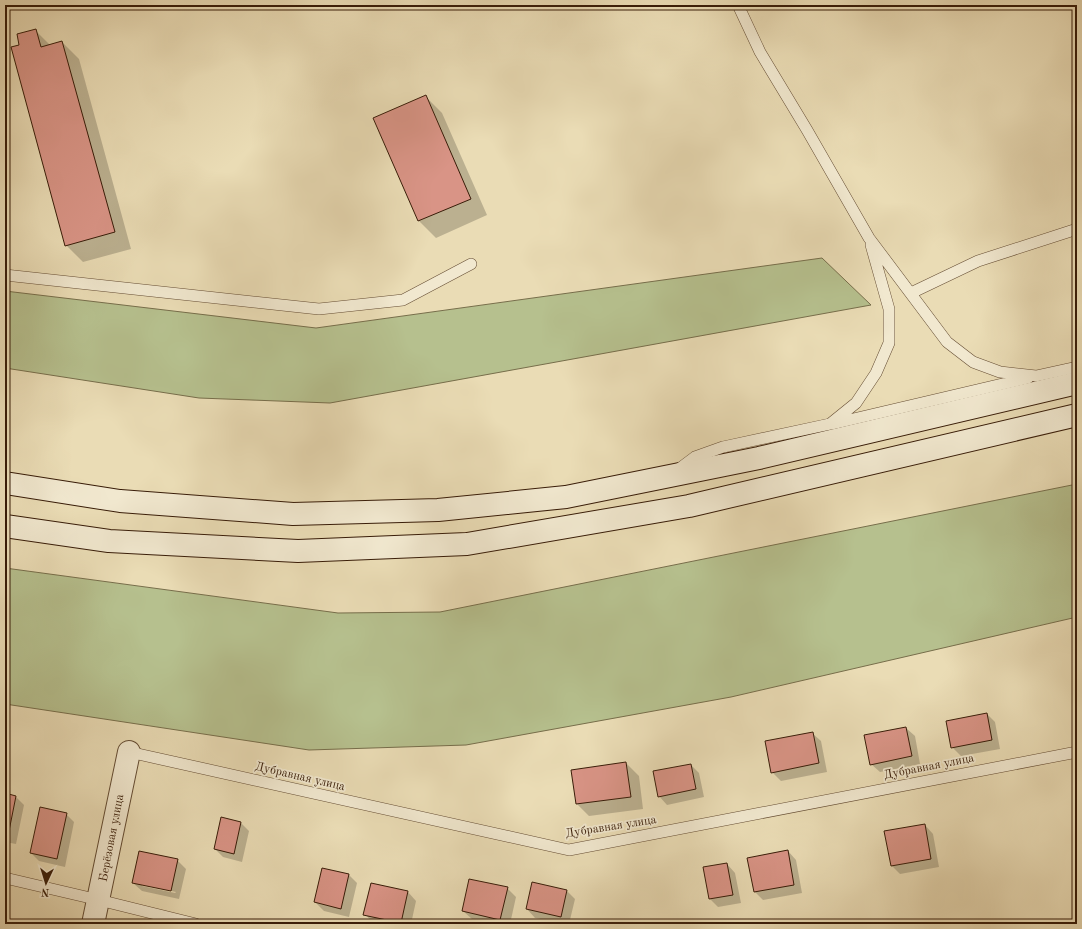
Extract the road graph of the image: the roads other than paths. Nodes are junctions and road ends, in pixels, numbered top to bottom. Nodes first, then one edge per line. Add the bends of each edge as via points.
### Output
1 (738, 5) edge
2 (1077, 229) edge
3 (869, 238) junction
4 (471, 264) dead end
5 (5, 275) edge
6 (911, 292) junction
7 (1077, 367) edge
8 (1036, 376) junction
9 (1077, 383) edge
10 (1077, 415) edge
11 (830, 424) junction
12 (669, 476) junction
13 (5, 483) edge
14 (5, 526) edge
15 (129, 752) joint
16 (1077, 752) edge
17 (5, 878) edge
18 (99, 900) junction
19 (93, 924) edge
20 (196, 924) edge

1 - 3 lane via 760,52
2 - 6 lane via 978,261
3 - 6 lane
3 - 11 lane via 889,309 889,343 876,373 856,403
4 - 5 lane via 403,300 319,309
6 - 8 lane via 947,342 973,362 1000,372
7 - 8 lane
8 - 11 lane
9 - 12 main road via 759,458
10 - 14 main road via 689,506 467,544 298,551 109,541
11 - 12 lane via 723,447 695,457
12 - 13 main road via 566,497 453,509 293,514 120,501
15 - 16 lane, Дубравная улица via 569,850
15 - 18 main road, Берёзовая улица
17 - 18 lane
18 - 19 main road, Берёзовая улица
18 - 20 lane

